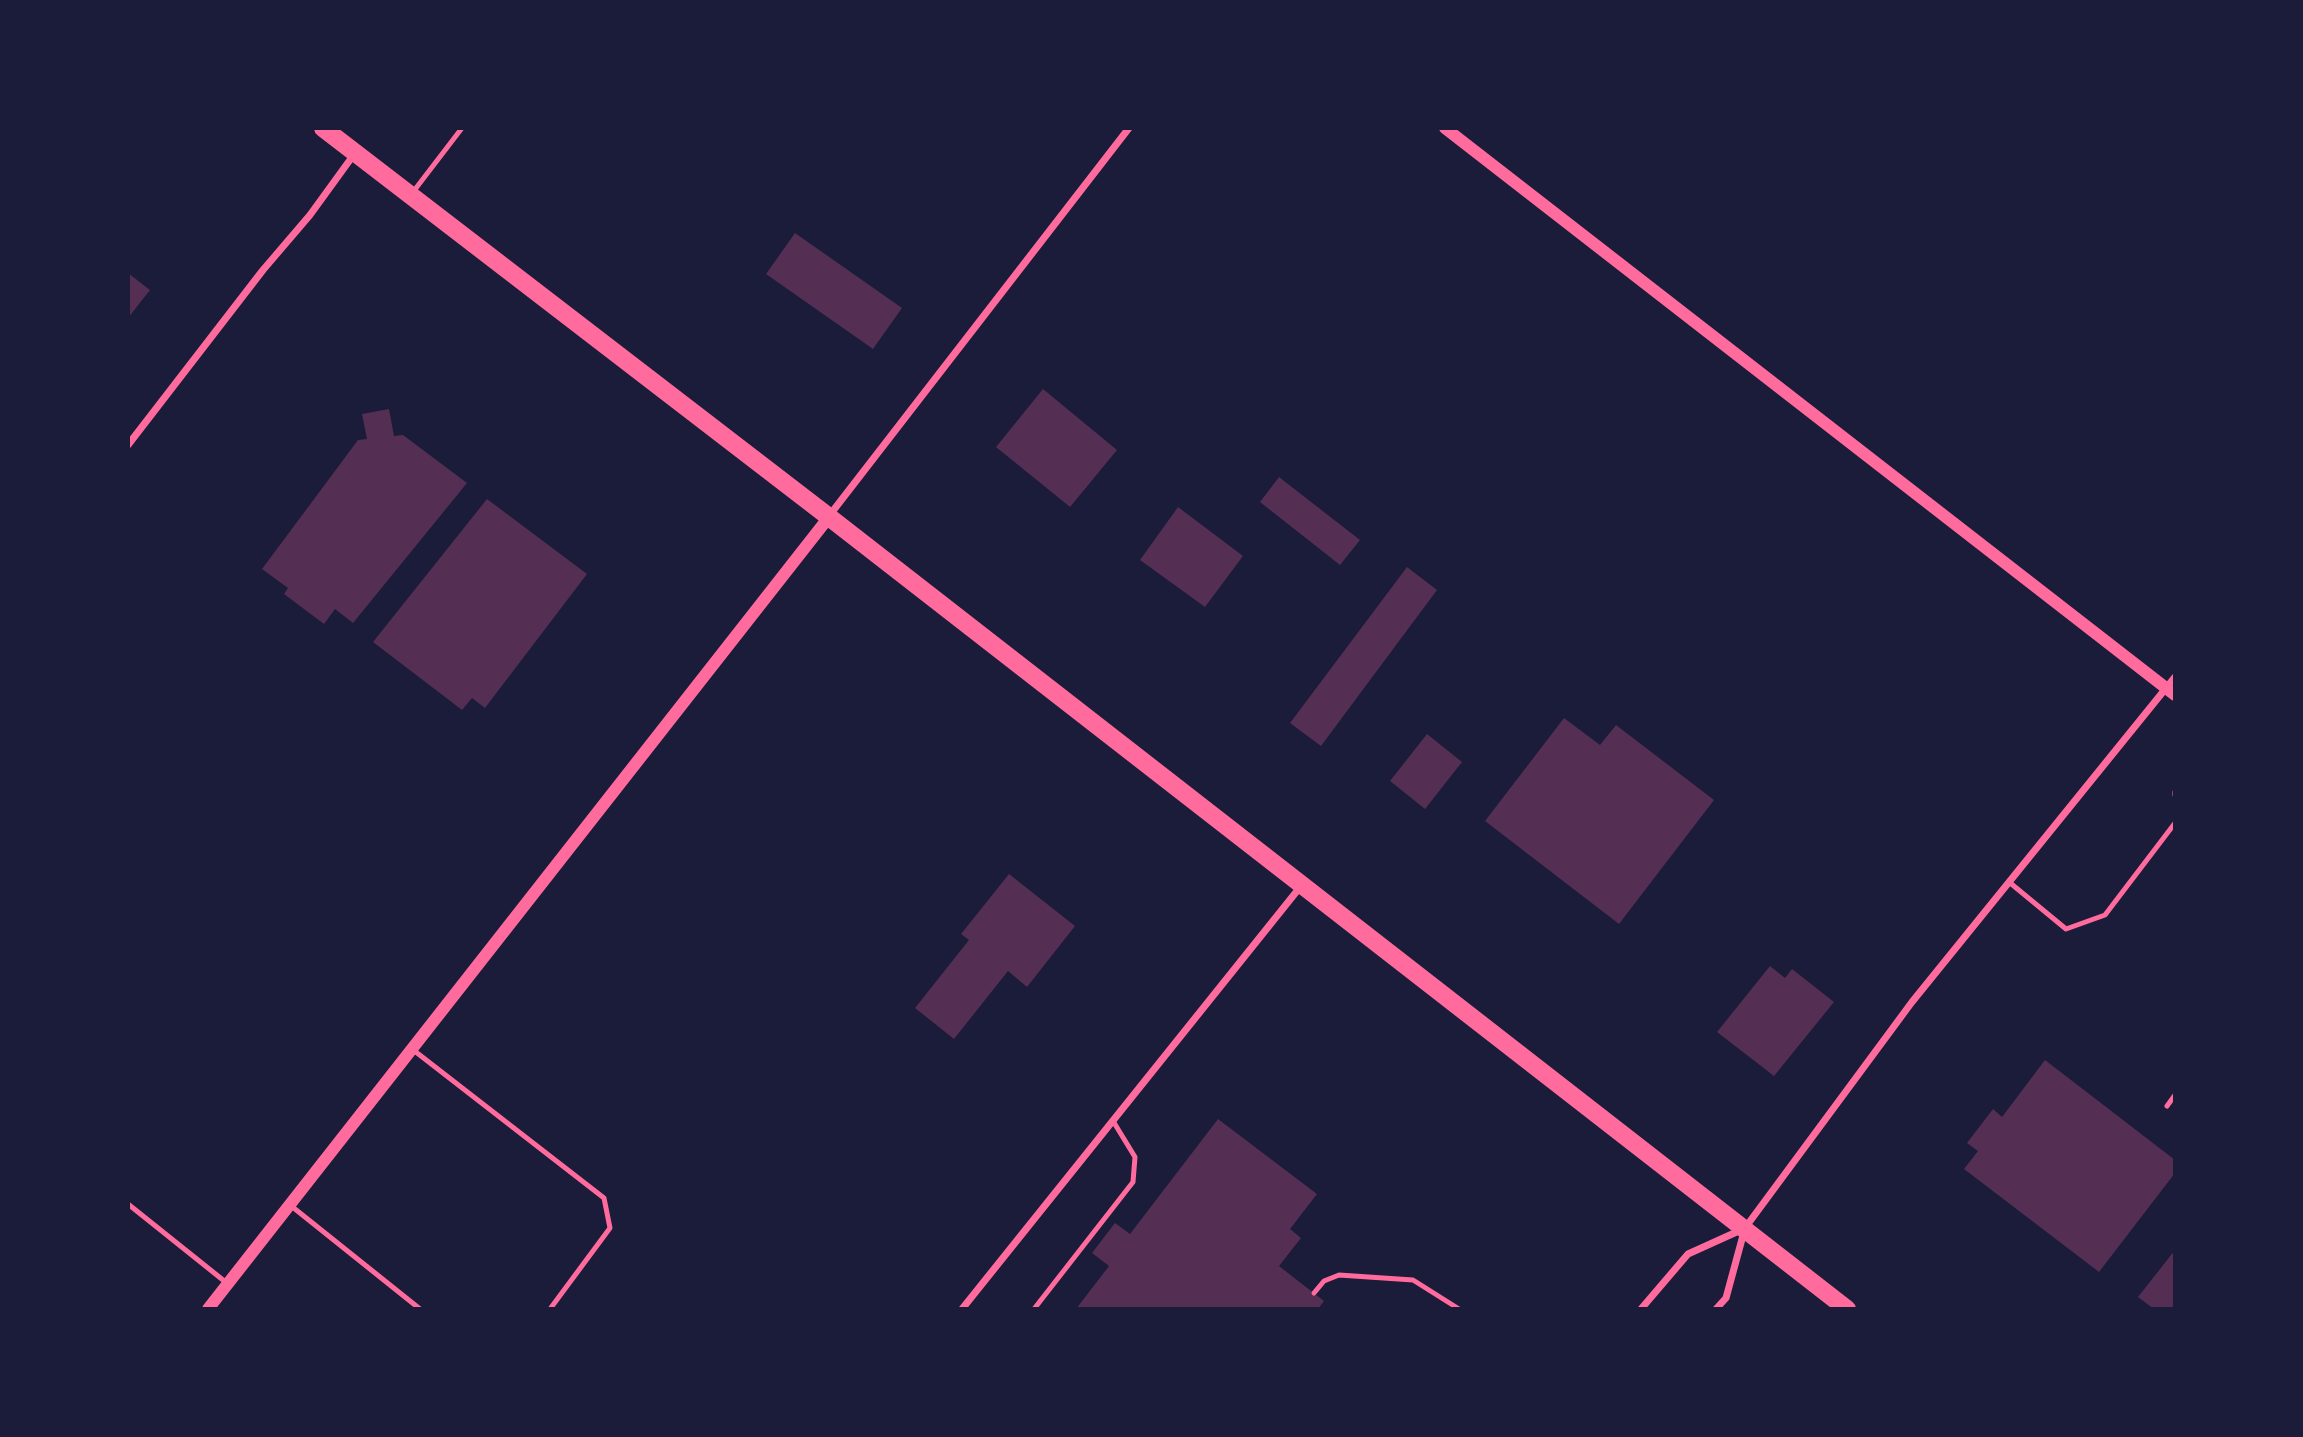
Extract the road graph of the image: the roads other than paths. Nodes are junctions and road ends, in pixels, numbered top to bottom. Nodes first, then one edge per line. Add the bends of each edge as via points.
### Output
1 (323, 128) edge
2 (463, 128) edge
3 (1129, 128) edge
4 (1445, 128) edge
5 (355, 153) junction
6 (410, 196) junction
7 (128, 445) edge
8 (829, 517) junction
9 (2175, 677) edge
10 (2171, 691) edge
11 (2175, 823) edge
12 (2009, 883) junction
13 (1302, 886) junction
14 (412, 1049) junction
15 (2175, 1095) edge
16 (2167, 1106) dead end
17 (1113, 1121) junction
18 (128, 1204) edge
19 (290, 1205) junction
20 (1745, 1228) junction
21 (228, 1284) junction
22 (1314, 1293) dead end
23 (1450, 1302) junction
24 (208, 1309) edge
25 (421, 1309) edge
26 (550, 1309) edge
27 (962, 1309) edge
28 (1034, 1309) edge
29 (1444, 1309) edge
30 (1459, 1309) edge
31 (1642, 1309) edge
32 (1716, 1309) edge
33 (1847, 1309) edge

1 - 5 main road
2 - 6 lane
3 - 8 street
4 - 10 street
5 - 6 main road
5 - 7 street
6 - 8 main road
8 - 13 main road
8 - 14 street
9 - 10 street
10 - 12 street
11 - 12 lane via 2105,915 2066,929
12 - 20 street via 1912,1002
13 - 17 street
13 - 20 main road
14 - 19 street
14 - 26 lane via 604,1198 610,1228
15 - 16 lane
17 - 27 street
17 - 28 lane via 1135,1157 1133,1182
18 - 21 lane
19 - 21 street
19 - 25 lane
20 - 31 street via 1688,1254
20 - 32 street via 1726,1298
20 - 33 main road
21 - 24 street
22 - 23 lane via 1324,1281 1339,1275 1413,1280
23 - 29 lane
23 - 30 lane

